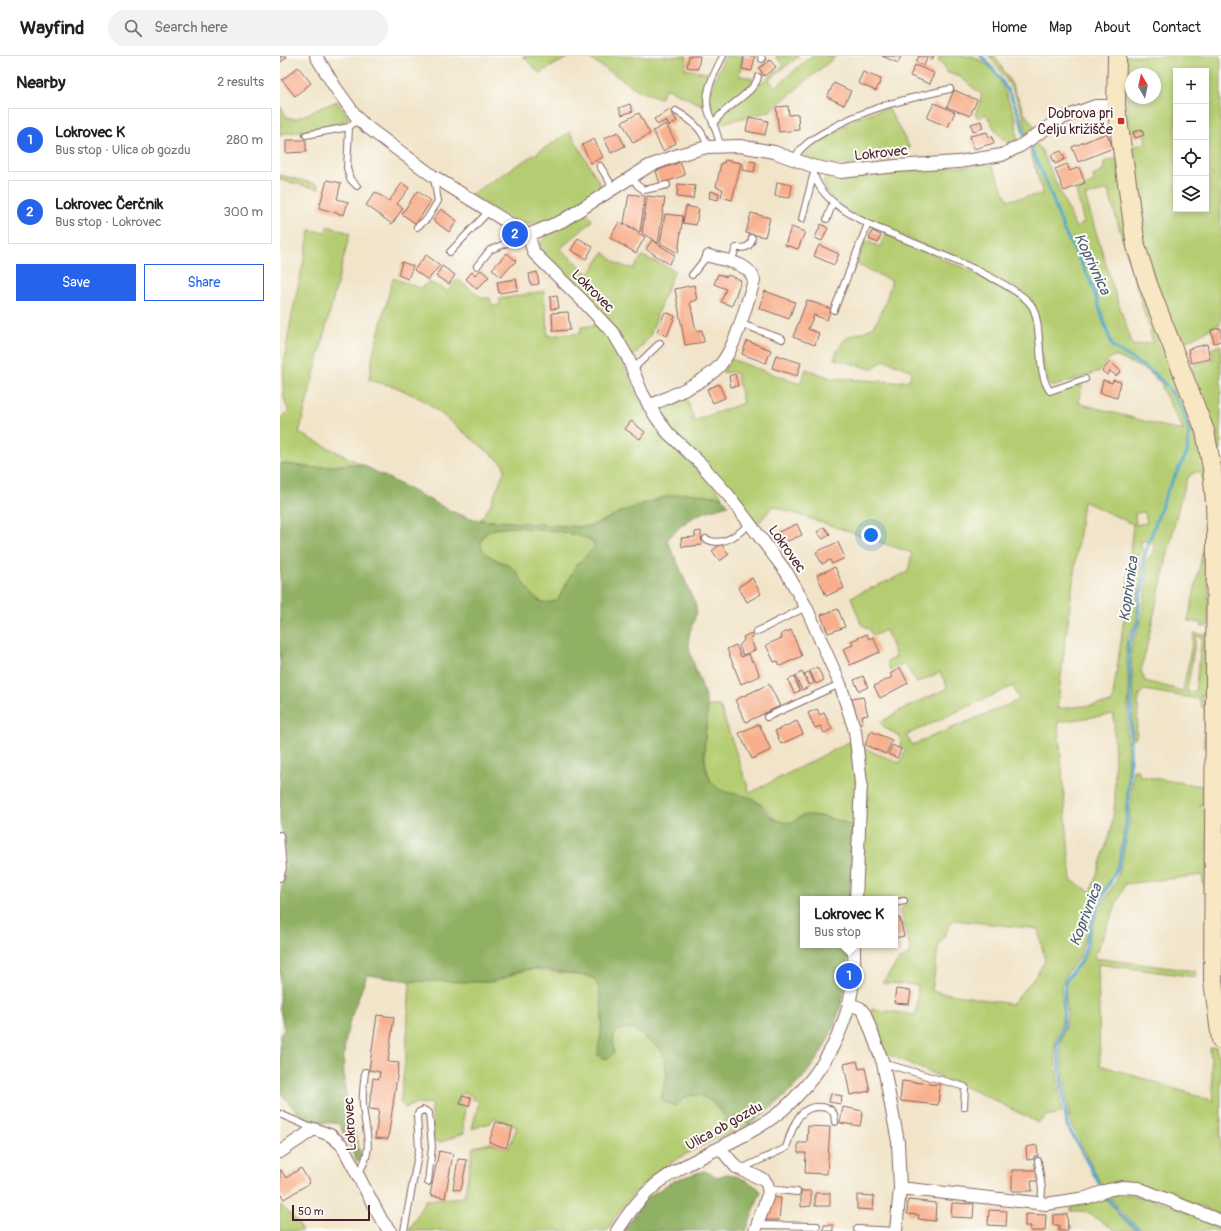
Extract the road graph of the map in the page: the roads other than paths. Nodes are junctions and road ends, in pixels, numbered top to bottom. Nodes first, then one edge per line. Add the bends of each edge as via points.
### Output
1 (316, 56) edge
2 (723, 56) edge
3 (1117, 56) edge
4 (758, 77) dead end
5 (950, 89) dead end
6 (1116, 106) junction
7 (676, 111) dead end
8 (353, 123) junction
9 (714, 123) junction
10 (306, 135) dead end
11 (720, 146) junction
12 (707, 147) junction
13 (794, 159) junction
14 (600, 166) dead end
15 (813, 171) junction
16 (433, 176) junction
17 (633, 177) junction
18 (667, 185) dead end
19 (357, 186) dead end
20 (614, 188) junction
21 (833, 202) junction
22 (490, 210) junction
23 (802, 219) dead end
24 (827, 219) dead end
25 (868, 224) junction
26 (417, 227) dead end
27 (528, 235) junction
28 (752, 238) dead end
29 (450, 252) dead end
30 (709, 256) joint
31 (731, 262) junction
32 (477, 266) dead end
33 (692, 275) dead end
34 (834, 310) dead end
35 (739, 323) junction
36 (782, 339) dead end
37 (660, 343) dead end
38 (633, 369) junction
39 (1085, 379) dead end
40 (649, 406) junction
41 (750, 524) junction
42 (706, 539) dead end
43 (806, 607) junction
44 (756, 632) dead end
45 (840, 684) junction
46 (767, 716) dead end
47 (280, 835) edge
48 (280, 878) edge
49 (856, 896) edge
50 (904, 901) dead end
51 (898, 902) edge
52 (854, 948) edge
53 (849, 1004) junction
54 (1221, 1040) edge
55 (883, 1063) junction
56 (365, 1072) dead end
57 (964, 1107) dead end
58 (280, 1114) edge
59 (835, 1122) dead end
60 (314, 1129) junction
61 (720, 1148) junction
62 (280, 1152) edge
63 (1038, 1161) dead end
64 (740, 1170) junction
65 (358, 1173) junction
66 (428, 1182) dead end
67 (900, 1188) junction
68 (769, 1189) junction
69 (797, 1192) dead end
70 (1041, 1203) junction
71 (1221, 1221) edge
72 (817, 1226) dead end
73 (756, 1228) edge
74 (857, 1229) dead end
75 (390, 1231) edge
76 (404, 1231) edge
77 (617, 1231) edge
78 (896, 1231) edge

1 - 8 street
2 - 9 lane via 708,95 708,109
3 - 6 street
4 - 9 lane via 752,87
5 - 13 lane via 887,104 843,121 800,148
6 - 15 street, Lokrovec via 1095,106 1079,110 1002,155 958,162 841,172
6 - 54 street via 1136,246 1204,431 1212,468 1216,516 1212,981
7 - 12 lane via 693,122 703,134
8 - 10 lane
8 - 16 street
8 - 19 lane via 347,168 350,179
9 - 11 lane
11 - 12 street, Lokrovec
11 - 13 street, Lokrovec via 774,152
12 - 17 street, Lokrovec via 650,166
13 - 15 street, Lokrovec
14 - 20 lane
15 - 21 lane
15 - 23 lane
16 - 22 street
16 - 26 lane via 438,200 427,219
17 - 18 lane via 637,185 644,190
17 - 20 street, Lokrovec
20 - 27 street, Lokrovec via 562,221
21 - 24 lane
21 - 25 lane
22 - 27 street
22 - 29 lane
25 - 34 lane
25 - 39 lane via 938,253 1017,291 1029,302 1036,314 1043,372 1048,388 1055,390
27 - 32 lane via 490,250
27 - 38 street, Lokrovec via 534,253 614,334
28 - 31 lane via 748,246 736,248
30 - 31 street
30 - 33 lane
31 - 35 street via 748,269 754,281
35 - 36 lane
35 - 40 street via 730,348 721,364 710,375
37 - 38 lane
38 - 40 street, Lokrovec
40 - 41 street, Lokrovec via 668,433 701,464
41 - 42 lane via 728,539 711,542
41 - 43 street, Lokrovec via 787,573
43 - 44 lane
43 - 45 street, Lokrovec
45 - 46 lane
45 - 49 street, Lokrovec via 855,731 861,783
47 - 48 lane via 283,868
50 - 51 lane
52 - 53 street, Ulica ob gozdu via 854,981
53 - 55 street via 860,1008 865,1014
53 - 61 street, Ulica ob gozdu via 831,1052 790,1104 769,1120
55 - 57 lane via 965,1087
55 - 67 street via 898,1142
56 - 65 lane, Lokrovec via 363,1104 368,1146 364,1164
58 - 60 lane
59 - 64 lane via 830,1109 819,1106 810,1108 796,1119 786,1148
60 - 62 street
60 - 65 street via 338,1140
61 - 64 street
61 - 77 street, Ulica ob gozdu via 675,1170 656,1183 640,1198
63 - 70 lane
64 - 68 street via 764,1180
65 - 75 street via 382,1221
66 - 76 lane via 432,1147 429,1112 424,1110 417,1116 419,1149
67 - 70 street
67 - 78 street
68 - 69 lane
68 - 73 street
70 - 71 street via 1064,1202 1122,1187 1138,1188
72 - 73 lane
74 - 78 lane

